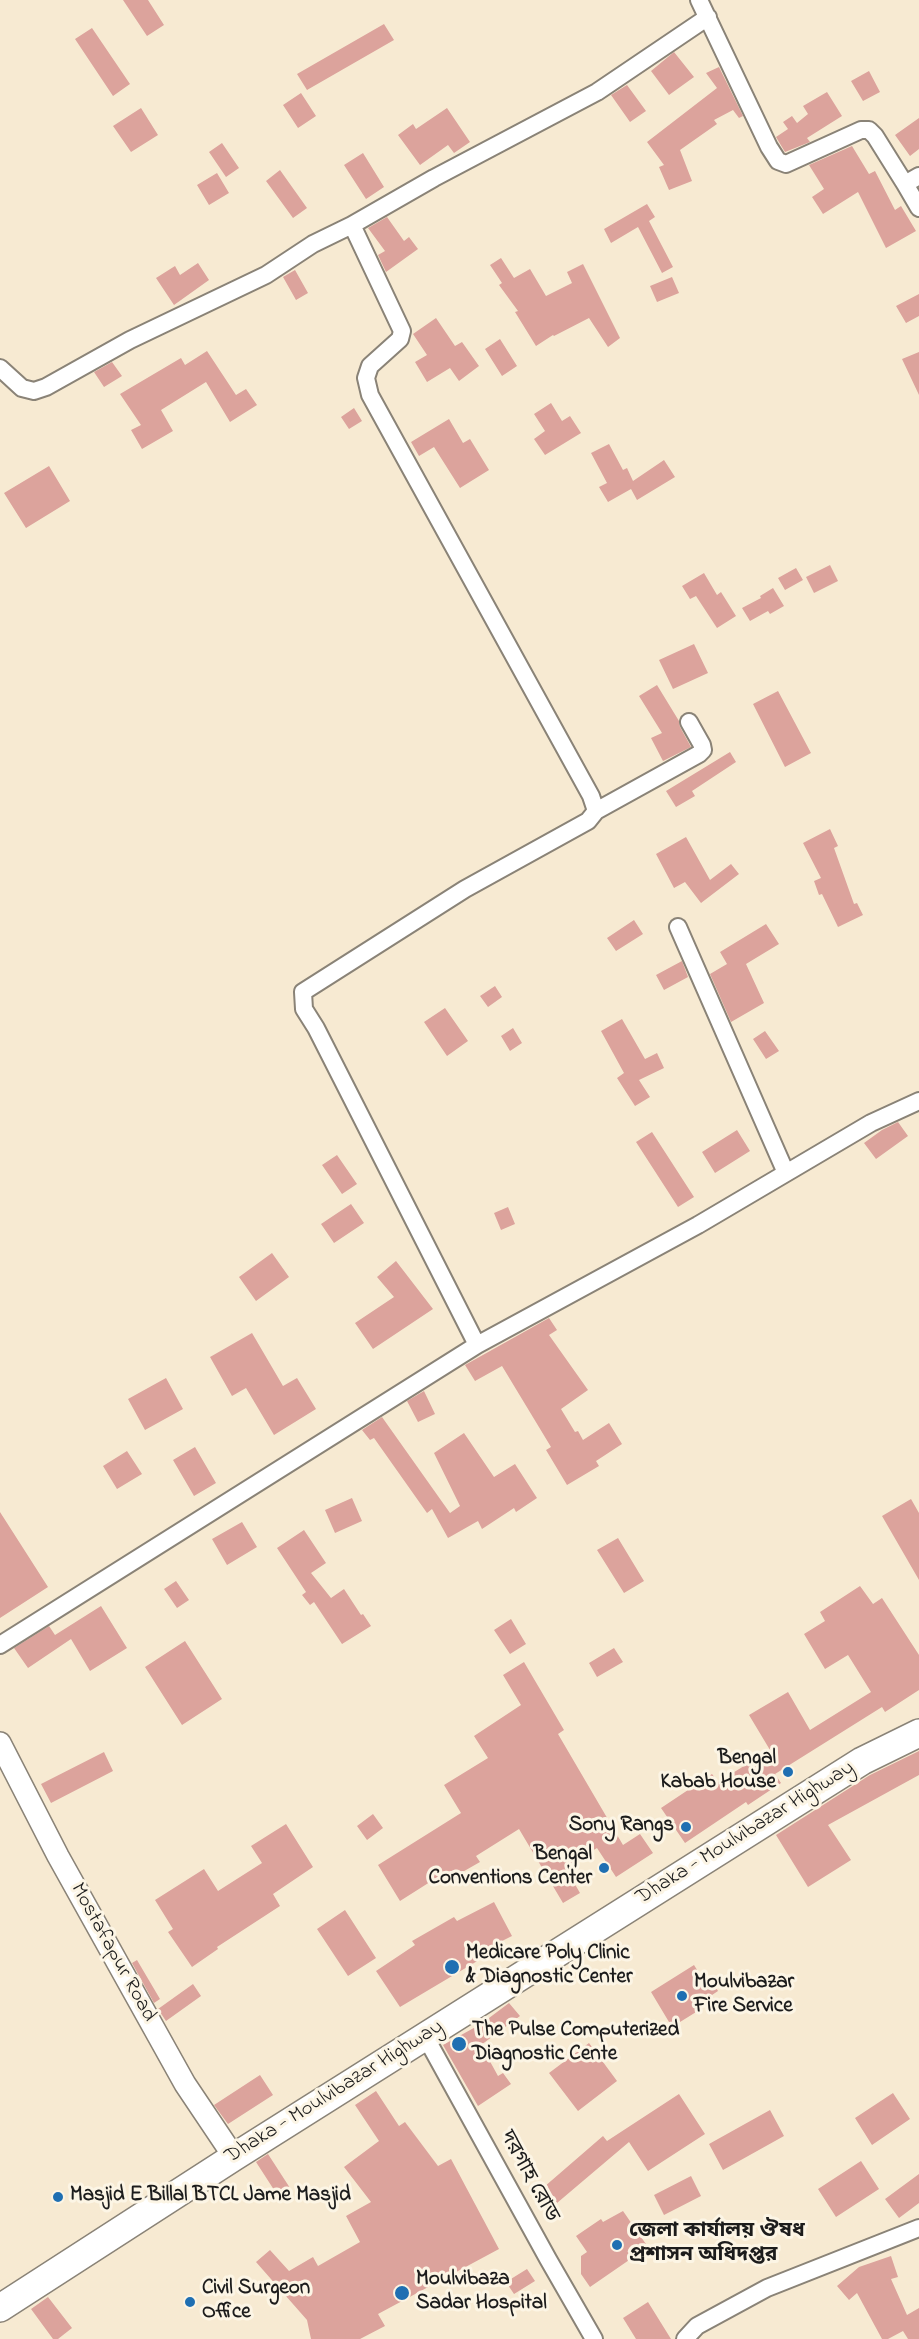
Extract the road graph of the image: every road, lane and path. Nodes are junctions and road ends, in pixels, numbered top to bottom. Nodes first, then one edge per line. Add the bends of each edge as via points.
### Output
1 (699, 0) edge
2 (708, 17) junction
3 (912, 180) edge
4 (919, 208) edge
5 (352, 225) junction
6 (0, 368) edge
7 (689, 722) dead end
8 (596, 812) junction
9 (678, 927) dead end
10 (919, 1101) edge
11 (786, 1173) junction
12 (477, 1345) junction
13 (0, 1645) edge
14 (919, 1733) edge
15 (0, 1743) edge
16 (425, 2036) junction
17 (234, 2157) junction
18 (919, 2228) edge
19 (0, 2308) edge
20 (594, 2339) edge
21 (685, 2339) edge

1 - 2 street
2 - 3 street via 778,161 786,164 861,130 869,130
2 - 5 street via 597,92
3 - 4 street
5 - 6 street via 313,244 266,275 130,340 46,387 34,391 22,388
5 - 8 street via 402,331 400,339 370,366 366,378 370,395 591,796
7 - 8 street via 702,745 699,754
8 - 12 street via 588,821 465,889 303,992 304,1009
9 - 11 street
10 - 11 street via 871,1123
11 - 12 street
12 - 13 street
14 - 16 highway, Dhaka - Moulvibazar Highway via 862,1761
15 - 17 street, Mostafapur Road via 184,2084
16 - 17 highway, Dhaka - Moulvibazar Highway
16 - 20 street, দরগাহ রোড
17 - 19 highway, Dhaka - Moulvibazar Highway
18 - 21 street via 767,2288 697,2326

